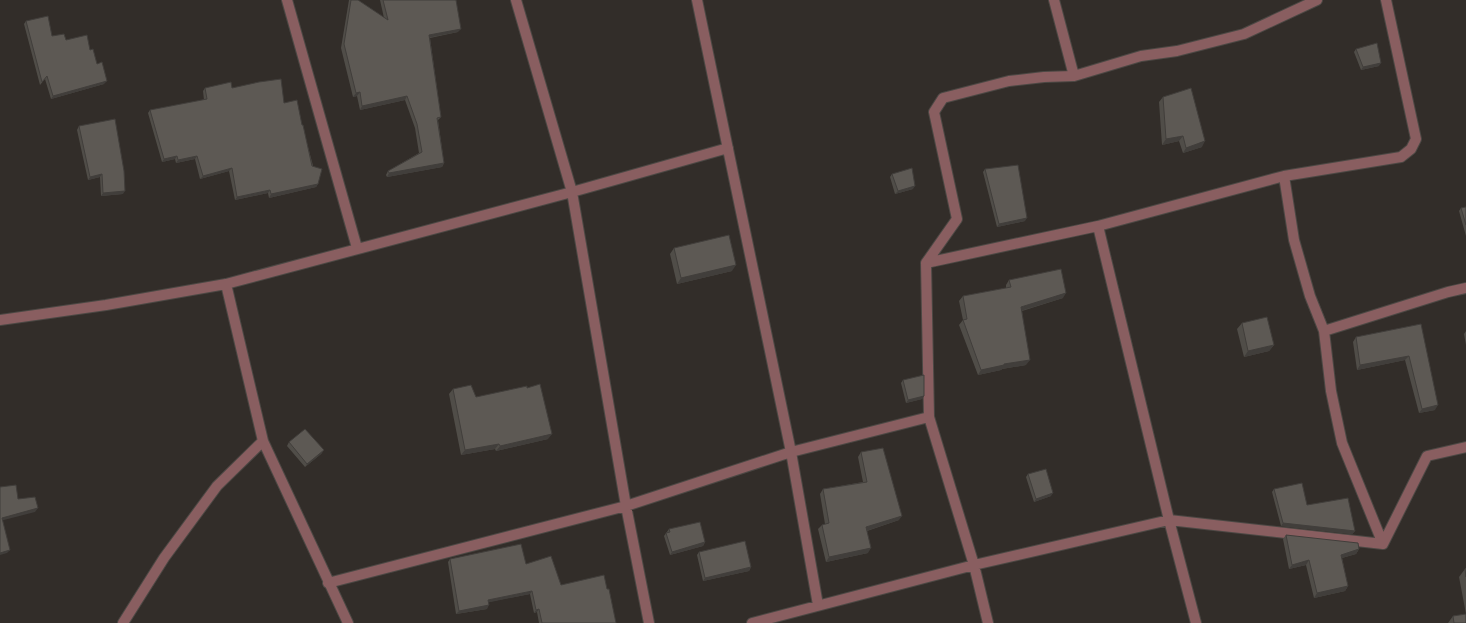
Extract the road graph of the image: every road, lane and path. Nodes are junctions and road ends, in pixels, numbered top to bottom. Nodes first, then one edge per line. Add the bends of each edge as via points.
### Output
1 (287, 0) edge
2 (516, 0) edge
3 (697, 0) edge
4 (1054, 0) edge
5 (1317, 0) edge
6 (1386, 0) edge
7 (1074, 76) junction
8 (728, 148) junction
9 (1284, 176) junction
10 (572, 192) junction
11 (1098, 226) junction
12 (357, 248) junction
13 (926, 263) junction
14 (226, 284) junction
15 (1466, 288) edge
16 (0, 320) edge
17 (1324, 331) junction
18 (929, 417) junction
19 (263, 441) junction
20 (1466, 447) edge
21 (791, 452) junction
22 (626, 506) junction
23 (1169, 520) junction
24 (1383, 544) junction
25 (974, 565) junction
26 (328, 583) junction
27 (818, 605) junction
28 (123, 623) edge
29 (348, 623) edge
30 (649, 623) edge
31 (752, 623) edge
32 (988, 623) edge
33 (1196, 623) edge

1 - 12 street
2 - 10 street
3 - 8 street
4 - 7 street
5 - 7 street via 1244,34 1177,51 1141,56
6 - 9 street via 1416,139 1411,149 1401,156
7 - 13 street via 1009,81 943,98 934,112 957,219
8 - 10 street
8 - 21 street
9 - 11 street
9 - 17 street via 1294,240 1310,296
10 - 12 street
10 - 22 street
11 - 13 street
11 - 23 street
12 - 14 street
13 - 18 street
14 - 16 street
14 - 19 street
15 - 17 street
17 - 24 street via 1331,391 1342,443
18 - 21 street
18 - 25 street
19 - 26 street
19 - 28 street via 218,486 164,558
20 - 24 street via 1427,456
21 - 22 street
21 - 27 street
22 - 26 street
22 - 30 street
23 - 24 street
23 - 25 street
23 - 33 street
25 - 27 street
25 - 32 street
26 - 29 street
27 - 31 street

